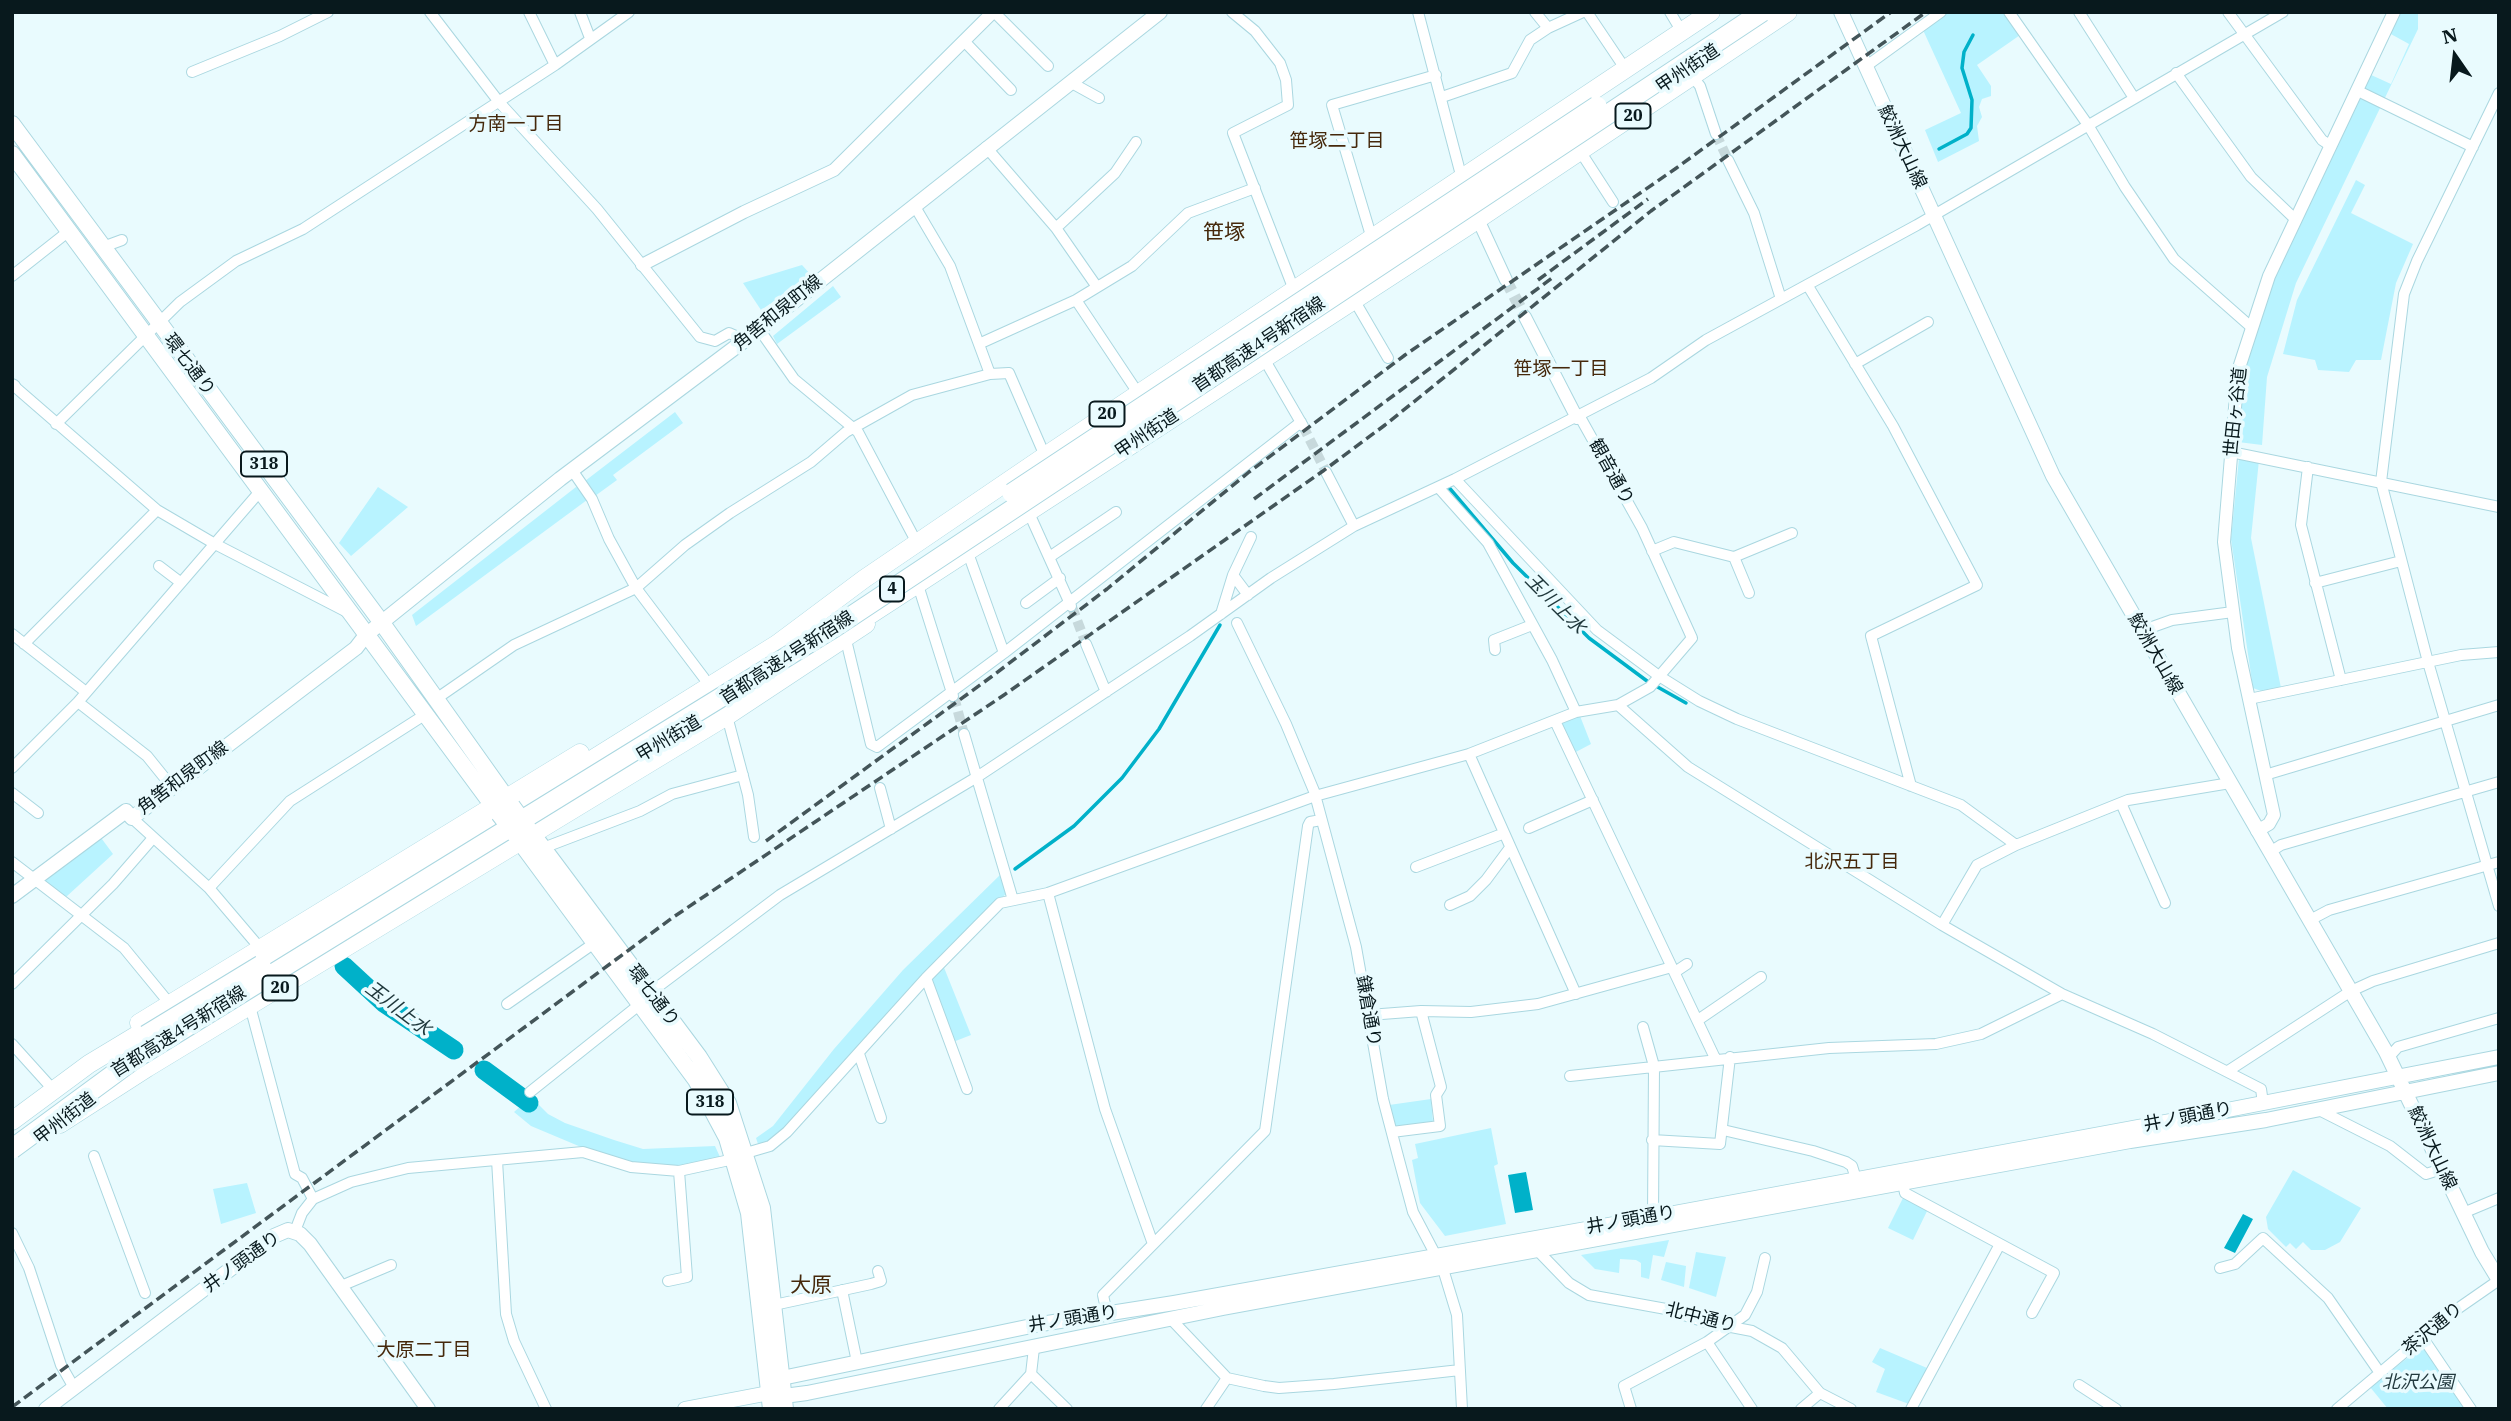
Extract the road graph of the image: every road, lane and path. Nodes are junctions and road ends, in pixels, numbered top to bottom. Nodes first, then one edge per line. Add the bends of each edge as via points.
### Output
1 (328, 12) edge
2 (430, 12) edge
3 (529, 12) edge
4 (580, 12) edge
5 (629, 12) edge
6 (994, 12) edge
7 (1160, 12) edge
8 (1232, 12) edge
9 (1418, 12) edge
10 (1535, 12) edge
11 (1585, 12) edge
12 (1670, 12) edge
13 (1711, 12) edge
14 (1723, 12) edge
15 (1738, 12) edge
16 (1762, 12) edge
17 (1774, 12) edge
18 (1788, 12) edge
19 (1841, 12) edge
20 (1941, 12) edge
21 (2009, 12) edge
22 (2079, 12) edge
23 (2228, 12) edge
24 (2283, 12) edge
25 (2394, 12) edge
26 (1548, 28) junction
27 (1682, 32) junction
28 (2244, 35) junction
29 (590, 38) junction
30 (964, 41) junction
31 (555, 65) junction
32 (1048, 66) dead end
33 (1865, 67) junction
34 (1626, 70) junction
35 (192, 72) dead end
36 (2176, 73) junction
37 (1436, 75) junction
38 (1692, 76) junction
39 (1070, 82) junction
40 (1010, 90) dead end
41 (2358, 91) junction
42 (2499, 93) edge
43 (1442, 97) junction
44 (2134, 98) junction
45 (1099, 99) dead end
46 (499, 102) junction
47 (2496, 107) edge
48 (12, 124) edge
49 (2088, 125) junction
50 (1716, 134) tunnel mouth
51 (1136, 142) dead end
52 (2331, 146) junction
53 (986, 147) junction
54 (2473, 147) junction
55 (1573, 152) junction
56 (12, 154) edge
57 (1730, 163) tunnel mouth
58 (1463, 181) junction
59 (1255, 188) junction
60 (1613, 202) dead end
61 (914, 205) junction
62 (1933, 215) junction
63 (1476, 216) junction
64 (2296, 220) junction
65 (1056, 228) junction
66 (69, 231) junction
67 (1373, 239) junction
68 (122, 240) dead end
69 (103, 247) junction
70 (642, 265) junction
71 (12, 276) edge
72 (1506, 280) tunnel mouth
73 (1808, 286) junction
74 (1097, 287) junction
75 (1294, 290) junction
76 (1353, 298) junction
77 (1781, 299) junction
78 (1076, 300) junction
79 (1525, 317) tunnel mouth
80 (1928, 321) dead end
81 (2250, 326) junction
82 (758, 329) junction
83 (153, 330) junction
84 (745, 340) junction
85 (981, 343) junction
86 (1263, 357) junction
87 (1388, 358) dead end
88 (1855, 364) junction
89 (990, 374) junction
90 (13, 386) edge
91 (1138, 393) junction
92 (1578, 418) junction
93 (56, 424) junction
94 (853, 427) junction
95 (2231, 452) junction
96 (1045, 456) junction
97 (2308, 467) junction
98 (572, 470) junction
99 (1326, 472) tunnel mouth
100 (1454, 479) junction
101 (2381, 482) junction
102 (1439, 487) junction
103 (262, 489) junction
104 (2499, 507) edge
105 (157, 510) junction
106 (1116, 512) dead end
107 (1029, 513) junction
108 (1354, 526) junction
109 (1792, 533) dead end
110 (1251, 537) dead end
111 (917, 543) junction
112 (215, 544) junction
113 (1652, 551) junction
114 (968, 553) junction
115 (1051, 556) junction
116 (1734, 557) junction
117 (2401, 561) junction
118 (159, 566) dead end
119 (1233, 575) junction
120 (1060, 578) junction
121 (864, 579) junction
122 (180, 582) junction
123 (2315, 583) junction
124 (918, 585) junction
125 (636, 588) junction
126 (1749, 593) dead end
127 (1248, 595) junction
128 (896, 599) junction
129 (1026, 603) dead end
130 (1071, 605) junction
131 (2233, 612) junction
132 (350, 613) junction
133 (1221, 614) junction
134 (382, 623) junction
135 (1237, 623) dead end
136 (1532, 625) junction
137 (2141, 631) junction
138 (12, 634) edge
139 (846, 639) junction
140 (361, 642) junction
141 (24, 644) junction
142 (1086, 644) tunnel mouth
143 (1495, 650) dead end
144 (2499, 652) edge
145 (1004, 653) junction
146 (2428, 662) junction
147 (704, 678) junction
148 (2341, 680) junction
149 (1655, 681) junction
150 (86, 692) junction
151 (1106, 692) junction
152 (953, 694) junction
153 (436, 699) junction
154 (2249, 699) junction
155 (78, 702) junction
156 (1618, 705) junction
157 (2499, 705) edge
158 (1576, 712) junction
159 (426, 714) junction
160 (727, 716) junction
161 (1555, 721) junction
162 (2445, 721) junction
163 (964, 734) tunnel mouth
164 (1469, 754) junction
165 (15, 760) edge
166 (743, 775) junction
167 (2265, 775) junction
168 (977, 777) junction
169 (2499, 782) edge
170 (2230, 783) junction
171 (1911, 786) junction
172 (172, 787) junction
173 (880, 788) dead end
174 (2466, 792) junction
175 (12, 793) edge
176 (1315, 796) junction
177 (1592, 800) junction
178 (2121, 803) junction
179 (503, 806) junction
180 (37, 813) dead end
181 (132, 818) junction
182 (1321, 820) junction
183 (1529, 828) dead end
184 (891, 829) junction
185 (2257, 831) junction
186 (1502, 834) junction
187 (754, 837) dead end
188 (153, 838) junction
189 (528, 838) junction
190 (2016, 845) junction
191 (1509, 849) junction
192 (2270, 852) junction
193 (12, 862) edge
194 (2499, 862) edge
195 (2487, 866) junction
196 (1416, 867) dead end
197 (35, 879) junction
198 (209, 888) junction
199 (1048, 893) junction
200 (1011, 894) junction
201 (12, 896) edge
202 (2165, 903) dead end
203 (1450, 905) dead end
204 (2499, 906) edge
205 (84, 914) junction
206 (2310, 920) junction
207 (1942, 925) junction
208 (2499, 943) edge
209 (593, 944) junction
210 (260, 948) junction
211 (1687, 964) dead end
212 (1674, 970) junction
213 (1761, 977) dead end
214 (926, 978) junction
215 (12, 984) edge
216 (2351, 991) junction
217 (651, 992) junction
218 (1577, 994) junction
219 (2062, 994) junction
220 (170, 1004) junction
221 (507, 1004) dead end
222 (639, 1004) junction
223 (250, 1006) junction
224 (1421, 1011) junction
225 (1369, 1016) junction
226 (2499, 1018) edge
227 (1698, 1020) junction
228 (1643, 1027) dead end
229 (12, 1044) edge
230 (859, 1054) junction
231 (25, 1055) junction
232 (1730, 1057) junction
233 (2499, 1057) edge
234 (1715, 1058) junction
235 (2389, 1058) junction
236 (12, 1059) edge
237 (1654, 1066) junction
238 (2228, 1072) junction
239 (2499, 1073) edge
240 (1570, 1076) dead end
241 (2399, 1076) junction
242 (49, 1085) junction
243 (967, 1089) dead end
244 (530, 1092) dead end
245 (2406, 1092) junction
246 (2263, 1103) junction
247 (30, 1106) junction
248 (2319, 1110) junction
249 (881, 1118) dead end
250 (12, 1121) edge
251 (1723, 1130) junction
252 (12, 1132) edge
253 (1392, 1132) junction
254 (42, 1136) junction
255 (1652, 1140) junction
256 (12, 1149) edge
257 (94, 1156) dead end
258 (740, 1156) junction
259 (497, 1160) junction
260 (12, 1161) edge
261 (2442, 1169) junction
262 (679, 1171) junction
263 (1856, 1179) junction
264 (1903, 1184) junction
265 (2499, 1198) edge
266 (313, 1199) junction
267 (2463, 1213) junction
268 (1653, 1217) junction
269 (295, 1231) junction
270 (12, 1233) edge
271 (1153, 1244) junction
272 (2000, 1244) junction
273 (1539, 1252) junction
274 (1435, 1255) junction
275 (1765, 1258) dead end
276 (391, 1265) dead end
277 (2220, 1268) dead end
278 (1443, 1269) junction
279 (877, 1271) dead end
280 (2499, 1280) edge
281 (668, 1281) dead end
282 (341, 1286) junction
283 (842, 1290) junction
284 (145, 1293) dead end
285 (774, 1305) junction
286 (2032, 1313) dead end
287 (1107, 1314) junction
288 (1171, 1318) junction
289 (1734, 1325) junction
290 (2423, 1338) junction
291 (1707, 1342) junction
292 (1034, 1348) junction
293 (884, 1356) junction
294 (857, 1362) junction
295 (926, 1369) junction
296 (1460, 1370) junction
297 (2380, 1373) junction
298 (1031, 1374) junction
299 (782, 1378) junction
300 (1227, 1378) junction
301 (2079, 1385) dead end
302 (73, 1386) junction
303 (1820, 1393) junction
304 (777, 1402) edge
305 (2342, 1407) edge
306 (46, 1409) edge
307 (428, 1409) edge
308 (546, 1409) edge
309 (685, 1409) edge
310 (999, 1409) edge
311 (1067, 1409) edge
312 (1206, 1409) edge
313 (1462, 1409) edge
314 (1631, 1409) edge
315 (1752, 1409) edge
316 (1801, 1409) edge
317 (1851, 1409) edge
318 (1911, 1409) edge
319 (2116, 1409) edge
320 (2471, 1409) edge

1 - 35 street
2 - 46 street
3 - 31 street
4 - 29 street
5 - 29 street
6 - 30 street
6 - 32 street
7 - 39 main road, 角筈和泉町線
8 - 59 street via 1255,31 1280,63 1286,80 1288,105 1233,133
9 - 37 street
10 - 26 street
11 - 26 street
11 - 34 street
12 - 27 street
13 - 27 highway, 20
14 - 58 highway, 甲州街道 / 20
15 - 252 highway, 首都高速4号新宿線 / 4, bridge via 828,617 125,1048
16 - 256 highway, 首都高速4号新宿線 / 4, bridge via 835,627 133,1060
17 - 55 highway, 甲州街道 / 20
18 - 38 highway, 20
19 - 33 main road, 鮫洲大山線
20 - 33 street
21 - 49 street
22 - 44 street
23 - 28 street
24 - 28 street
25 - 41 street, 世田ヶ谷道
26 - 43 street via 1530,40 1512,73
27 - 34 highway, 20
28 - 36 street
28 - 52 street
29 - 31 street
30 - 40 street
30 - 70 street via 834,170
31 - 46 street
33 - 62 main road, 鮫洲大山線
34 - 58 highway, 20
36 - 44 street
36 - 64 street via 2252,177
37 - 43 street
37 - 67 street via 1332,105
38 - 50 street via 1700,86
38 - 55 highway, 20
39 - 45 street
39 - 53 main road, 角筈和泉町線
41 - 52 street, 世田ヶ谷道
41 - 54 street
42 - 47 street
43 - 58 street
44 - 49 street
46 - 70 street
46 - 83 street via 303,229 236,261 180,302
47 - 54 street
48 - 69 main road, 環七通り / 318
49 - 62 street
49 - 81 street via 2174,259
51 - 65 street via 1115,173
52 - 64 street, 世田ヶ谷道
53 - 61 main road, 角筈和泉町線
53 - 65 street
54 - 101 street via 2404,294
55 - 60 street
55 - 63 highway, 甲州街道 / 20
56 - 66 main road, 環七通り / 318
57 - 77 street via 1754,213
58 - 63 street
58 - 67 highway, 甲州街道 / 20
59 - 74 street via 1188,213 1132,266
59 - 75 street
61 - 82 main road, 角筈和泉町線
61 - 85 street via 950,266
62 - 73 street
62 - 137 main road, 鮫洲大山線 via 2043,457
63 - 72 street
63 - 76 highway, 甲州街道 / 20
64 - 81 street, 世田ヶ谷道
65 - 74 street
66 - 71 street
66 - 83 main road, 環七通り / 318
67 - 75 highway, 甲州街道 / 20
68 - 69 street
69 - 83 main road, 環七通り / 318
70 - 84 street via 700,338 715,341 729,333
73 - 77 street
73 - 88 street
74 - 78 street
75 - 91 highway, 甲州街道 / 20
76 - 86 highway, 甲州街道 / 20
76 - 87 street
77 - 92 street
78 - 85 street
78 - 91 street
79 - 92 street
80 - 88 street
81 - 95 street, 世田ヶ谷道 via 2238,371
82 - 84 main road, 角筈和泉町線
82 - 94 street via 794,379
83 - 93 street
83 - 103 main road, 環七通り / 318
83 - 134 main road, 環七通り / 318
84 - 98 main road, 角筈和泉町線
85 - 89 street
86 - 107 highway, 甲州街道 / 20
86 - 130 street via 1302,424
88 - 171 street via 1977,585 1871,636
89 - 94 street via 912,395
89 - 96 street via 1009,373
90 - 93 street
91 - 96 highway, 甲州街道 / 20
92 - 100 street
92 - 113 street, 観音通り
93 - 105 street
94 - 111 street
94 - 125 street via 811,462 685,545
95 - 97 street
95 - 131 street, 世田ヶ谷道 via 2224,542
96 - 111 highway, 甲州街道 / 20
97 - 101 street
97 - 123 street via 2301,525
98 - 125 street via 592,499
98 - 134 main road, 角筈和泉町線
99 - 108 street
100 - 102 street
100 - 149 street via 1597,630
101 - 104 street
101 - 117 street
102 - 108 street
102 - 136 street via 1488,543
103 - 112 street
103 - 132 main road, 環七通り / 318
105 - 112 street
105 - 141 street
106 - 115 street
107 - 114 highway, 甲州街道 / 20
107 - 115 street
108 - 127 street
109 - 116 street
110 - 119 street
111 - 121 highway, 甲州街道 / 20
112 - 122 street
112 - 132 street
113 - 116 street via 1674,542
113 - 149 street, 観音通り via 1692,638
114 - 124 highway, 甲州街道 / 20
114 - 145 street
115 - 120 street
116 - 126 street
117 - 123 street
117 - 146 street
118 - 122 street
119 - 127 street
119 - 133 street
120 - 129 street
120 - 130 street
121 - 147 highway
121 - 247 highway, 甲州街道 / 20 via 677,707 89,1064
122 - 150 street
123 - 148 street
124 - 128 highway, 甲州街道 / 20
124 - 152 street
125 - 147 street
125 - 153 street via 514,645
127 - 133 street
128 - 139 highway, 20
128 - 254 highway, 甲州街道 / 20 via 165,1049
130 - 145 street
131 - 137 street via 2172,620
131 - 154 street, 世田ヶ谷道
132 - 140 main road, 318
133 - 151 street
134 - 140 main road, 角筈和泉町線
134 - 153 main road, 環七通り / 318
135 - 176 street, 鎌倉通り
136 - 143 street via 1494,640
136 - 158 street
137 - 170 main road, 鮫洲大山線
138 - 141 street
139 - 152 street via 871,744 877,747
139 - 160 highway, 20
140 - 159 main road, 環七通り / 318 via 377,649
140 - 172 main road, 角筈和泉町線
141 - 150 street
142 - 151 street
144 - 146 street
145 - 152 street
146 - 148 street
146 - 162 street
147 - 179 highway
148 - 154 street
149 - 156 street
149 - 171 street via 1737,719
150 - 155 street
151 - 168 street
153 - 179 main road, 環七通り / 318
154 - 167 street, 世田ヶ谷道
155 - 165 street
155 - 172 street via 147,755
156 - 158 street
156 - 207 street via 1688,767
157 - 162 street
158 - 161 street
159 - 179 main road, 環七通り / 318
159 - 198 street via 289,801
160 - 166 street
160 - 189 highway, 20
161 - 164 street
161 - 177 street
162 - 167 street
162 - 174 street
163 - 168 street
164 - 176 street
164 - 186 street
166 - 187 street
166 - 189 street via 672,794 640,811
167 - 185 street, 世田ヶ谷道 via 2274,817
168 - 184 street
168 - 200 street
169 - 174 street
170 - 178 street
170 - 185 main road, 鮫洲大山線
171 - 190 street via 1961,805
172 - 181 main road, 角筈和泉町線
173 - 184 street
174 - 192 street
174 - 195 street
175 - 180 street
176 - 182 street, 鎌倉通り
176 - 199 street
177 - 183 street
177 - 212 street
178 - 190 street
178 - 202 street
179 - 189 main road, 環七通り / 318, bridge
179 - 210 highway
181 - 188 street
181 - 197 main road, 角筈和泉町線 via 126,811
182 - 225 street, 鎌倉通り via 1356,947
182 - 271 street via 1308,827 1269,1122
184 - 217 street via 780,895
185 - 192 main road, 鮫洲大山線
186 - 191 street
186 - 196 street
188 - 198 street
188 - 205 street
189 - 209 main road, 環七通り / 318
189 - 217 main road, 環七通り / 318
189 - 223 highway, 20
190 - 207 street via 1977,866
191 - 203 street via 1470,896
191 - 218 street
192 - 206 main road, 鮫洲大山線
193 - 197 street
194 - 195 street
195 - 204 street
195 - 206 street via 2329,910
197 - 201 main road, 角筈和泉町線
197 - 205 street
198 - 210 street
199 - 200 street
199 - 271 street via 1105,1109
200 - 214 street
205 - 215 street
205 - 220 street via 124,948
206 - 216 main road, 鮫洲大山線
207 - 219 street
208 - 216 street
209 - 221 street
209 - 222 main road, 環七通り / 318
210 - 220 highway
211 - 212 street
212 - 218 street
212 - 227 street
213 - 227 street
214 - 230 street
214 - 243 street
216 - 235 main road, 鮫洲大山線
216 - 238 street
217 - 258 main road, 環七通り / 318 via 728,1103
218 - 224 street via 1504,1009
219 - 232 street via 1981,1034 1936,1044
219 - 238 street
220 - 242 highway
222 - 244 street
222 - 258 main road, 環七通り / 318 via 702,1089
223 - 254 highway, 20
223 - 266 street via 295,1174
224 - 225 street
224 - 253 street via 1441,1087 1436,1095 1440,1126
225 - 253 street, 鎌倉通り
226 - 235 street via 2395,1048
227 - 234 street
228 - 237 street
229 - 231 street
230 - 249 street
230 - 258 street via 776,1142
231 - 236 street
231 - 242 street
232 - 234 street
232 - 251 street
233 - 241 main road, 井ノ頭通り
234 - 237 street
235 - 241 main road, 鮫洲大山線
237 - 240 street
237 - 255 street
238 - 246 street via 2260,1089
239 - 245 main road, 井ノ頭通り
241 - 245 main road, 鮫洲大山線
241 - 246 main road, 井ノ頭通り
242 - 247 highway
245 - 248 main road, 井ノ頭通り
245 - 261 main road, 鮫洲大山線
246 - 263 main road, 井ノ頭通り
247 - 250 highway, 甲州街道 / 20
248 - 261 street via 2390,1146 2427,1174
248 - 264 main road, 井ノ頭通り
251 - 255 street via 1720,1144
251 - 263 street via 1846,1162
253 - 274 street, 鎌倉通り via 1413,1212
254 - 260 highway, 甲州街道 / 20
255 - 268 street
257 - 284 street
258 - 262 street
258 - 285 main road, 環七通り / 318 via 762,1208
258 - 304 main road, 環七通り / 318
259 - 262 street via 583,1152 631,1167
259 - 266 street via 408,1168
259 - 308 street via 506,1314
261 - 267 main road, 鮫洲大山線
262 - 281 street via 687,1278
263 - 268 main road, 井ノ頭通り
264 - 272 street via 1905,1193
264 - 273 main road, 井ノ頭通り
265 - 267 street
266 - 269 street
267 - 280 main road, 鮫洲大山線
268 - 274 main road, 井ノ頭通り
269 - 282 main road, 井ノ頭通り
269 - 302 main road, 井ノ頭通り via 274,1236
270 - 302 street via 29,1268 58,1358
271 - 287 street via 1103,1295
272 - 286 street via 2054,1273
272 - 318 street
273 - 278 main road, 井ノ頭通り
273 - 289 street, 北中通り via 1569,1283 1589,1295
274 - 278 street, 鎌倉通り
274 - 287 main road, 井ノ頭通り
275 - 289 street via 1757,1292
276 - 282 street
277 - 297 street via 2235,1264 2263,1238 2329,1298
278 - 288 main road, 井ノ頭通り
278 - 296 street, 鎌倉通り via 1457,1315
279 - 283 street via 881,1281
280 - 290 street, 茶沢通り
282 - 307 main road, 井ノ頭通り
283 - 285 street
283 - 294 street
285 - 299 main road, 環七通り / 318
287 - 293 main road, 井ノ頭通り
288 - 292 main road, 井ノ頭通り
288 - 300 street
289 - 291 street
289 - 303 street, 北中通り via 1782,1348
290 - 297 street, 茶沢通り
290 - 320 street
291 - 314 street via 1624,1386
291 - 315 street
292 - 295 main road, 井ノ頭通り
292 - 298 street
293 - 294 main road, 井ノ頭通り
293 - 295 main road via 880,1364 885,1368
294 - 299 main road, 井ノ頭通り
295 - 304 main road, 井ノ頭通り
296 - 300 street via 1279,1388
296 - 313 street, 鎌倉通り
297 - 305 street, 茶沢通り
298 - 310 street
298 - 311 street
299 - 304 main road, 環七通り / 318
300 - 312 street
301 - 319 street
302 - 306 main road, 井ノ頭通り
303 - 316 street
303 - 317 street, 北中通り
304 - 309 main road, 井ノ頭通り

